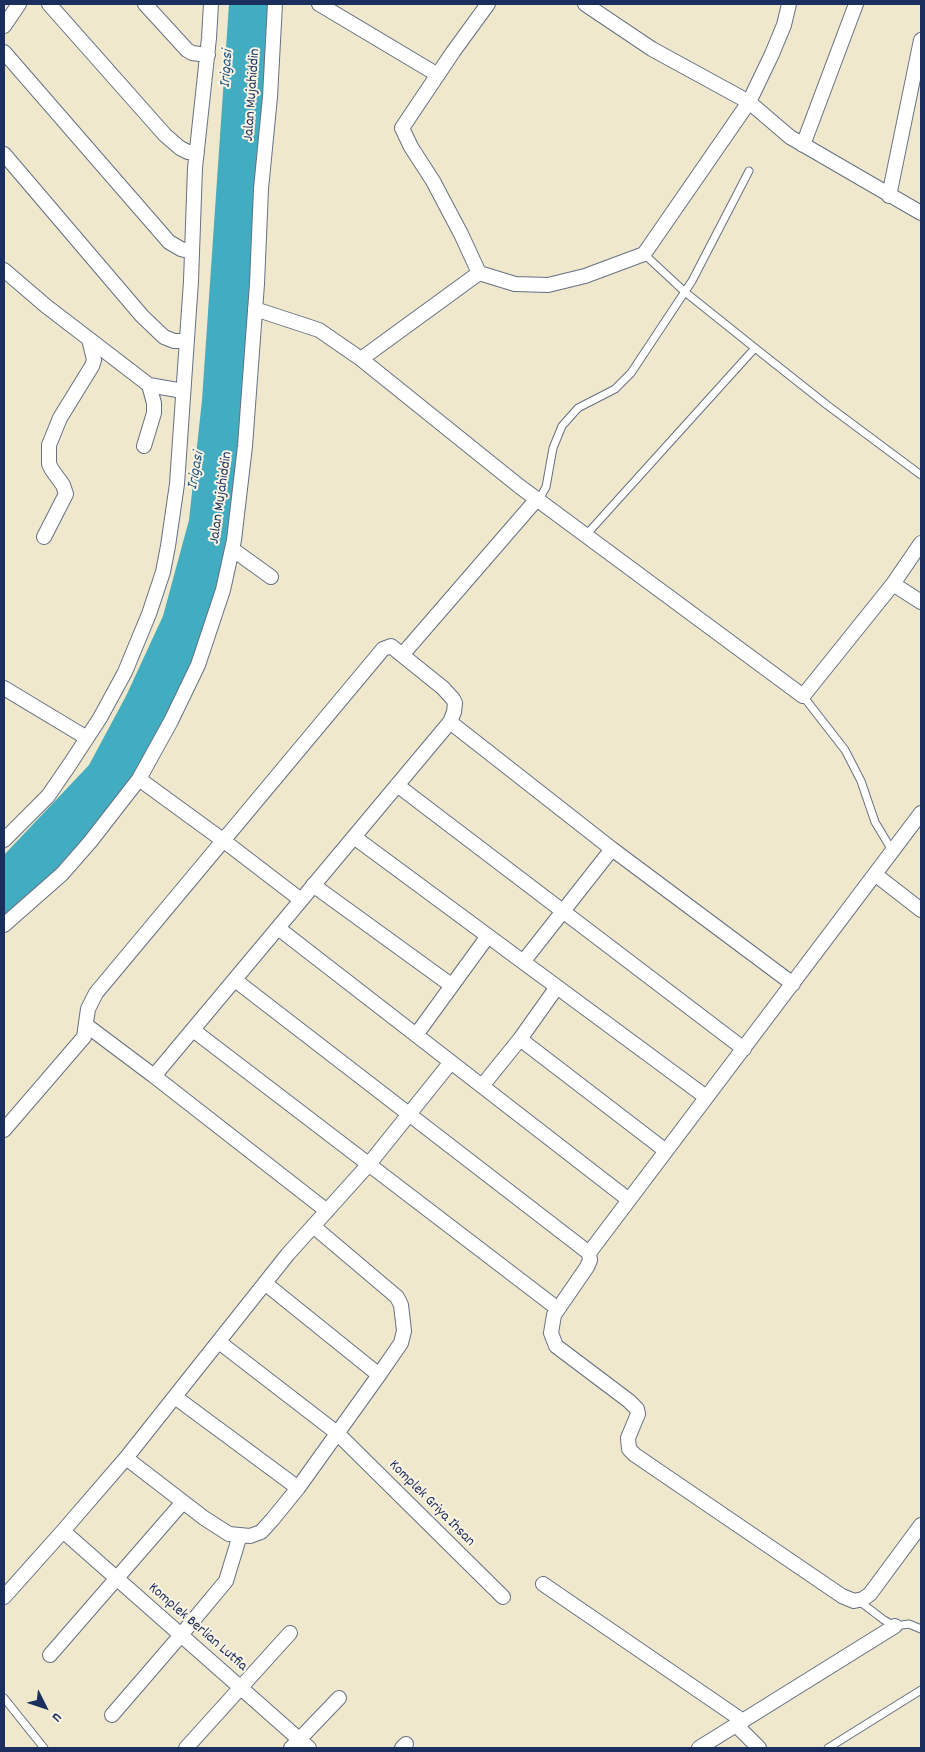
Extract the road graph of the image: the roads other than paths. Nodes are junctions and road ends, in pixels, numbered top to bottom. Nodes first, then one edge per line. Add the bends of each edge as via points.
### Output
1 (19, 4) edge
2 (48, 4) edge
3 (145, 4) edge
4 (211, 4) edge
5 (275, 4) edge
6 (319, 4) edge
7 (488, 4) edge
8 (585, 4) edge
9 (789, 4) edge
10 (856, 4) edge
11 (4, 26) edge
12 (921, 40) edge
13 (4, 52) edge
14 (208, 55) junction
15 (438, 75) junction
16 (749, 102) junction
17 (804, 145) junction
18 (197, 152) junction
19 (4, 154) edge
20 (749, 171) dead end
21 (889, 196) junction
22 (921, 213) edge
23 (192, 252) junction
24 (644, 254) junction
25 (4, 270) edge
26 (479, 273) junction
27 (685, 292) junction
28 (255, 309) junction
29 (89, 339) junction
30 (187, 341) junction
31 (755, 348) junction
32 (361, 359) junction
33 (149, 385) junction
34 (183, 391) junction
35 (144, 446) dead end
36 (921, 475) edge
37 (537, 499) junction
38 (586, 535) junction
39 (44, 537) dead end
40 (921, 543) edge
41 (232, 549) junction
42 (271, 577) dead end
43 (893, 584) junction
44 (921, 602) edge
45 (402, 655) junction
46 (4, 688) edge
47 (803, 696) junction
48 (450, 722) junction
49 (87, 738) junction
50 (139, 779) junction
51 (397, 785) junction
52 (921, 813) edge
53 (354, 837) junction
54 (4, 840) edge
55 (224, 841) junction
56 (612, 849) junction
57 (893, 852) junction
58 (876, 875) junction
59 (313, 885) junction
60 (301, 900) junction
61 (921, 910) edge
62 (563, 911) junction
63 (4, 925) edge
64 (278, 928) junction
65 (488, 936) junction
66 (523, 962) junction
67 (235, 980) junction
68 (793, 984) junction
69 (451, 985) junction
70 (557, 987) junction
71 (86, 1025) junction
72 (193, 1030) junction
73 (416, 1035) junction
74 (520, 1039) junction
75 (744, 1049) junction
76 (451, 1062) junction
77 (154, 1076) junction
78 (482, 1086) junction
79 (706, 1097) junction
80 (409, 1113) junction
81 (4, 1130) edge
82 (666, 1151) junction
83 (368, 1164) junction
84 (629, 1200) junction
85 (327, 1212) junction
86 (314, 1226) junction
87 (589, 1253) junction
88 (266, 1284) junction
89 (558, 1309) junction
90 (219, 1342) junction
91 (379, 1375) junction
92 (175, 1397) junction
93 (337, 1434) junction
94 (126, 1458) junction
95 (298, 1488) junction
96 (183, 1502) junction
97 (921, 1525) edge
98 (63, 1531) junction
99 (240, 1535) junction
100 (117, 1578) junction
101 (543, 1584) dead end
102 (4, 1597) edge
103 (503, 1597) dead end
104 (859, 1601) junction
105 (894, 1626) junction
106 (921, 1629) edge
107 (290, 1633) dead end
108 (181, 1635) junction
109 (50, 1655) dead end
110 (240, 1688) junction
111 (921, 1690) edge
112 (4, 1698) edge
113 (339, 1698) dead end
114 (112, 1714) dead end
115 (740, 1723) junction
116 (300, 1745) edge
117 (44, 1748) edge
118 (186, 1748) edge
119 (699, 1748) edge
120 (759, 1748) edge
121 (828, 1748) edge

1 - 11 street
2 - 18 street via 165,135 188,152
3 - 14 street via 187,50 192,54
4 - 14 street
5 - 28 street, Jalan Mujahiddin
6 - 15 street
7 - 15 street
8 - 16 street via 652,49
9 - 16 street via 784,25
10 - 17 street
12 - 21 street
13 - 23 street via 170,242
14 - 18 street
15 - 26 street via 402,128 433,181
16 - 17 street
16 - 24 street
17 - 21 street
18 - 23 street
19 - 30 street via 142,316 164,337
20 - 27 lane
21 - 22 street
23 - 30 street
24 - 26 street via 585,276 548,285 515,284
24 - 27 lane
25 - 29 street
26 - 32 street
27 - 31 lane
27 - 37 lane via 631,373 616,389 578,408 562,426 553,448 546,487
28 - 32 street via 318,330
28 - 41 street, Jalan Mujahiddin via 245,446
29 - 33 street
29 - 39 street via 94,360 92,366 60,418 49,445 49,464 66,494
30 - 34 street
31 - 36 lane
31 - 38 lane
32 - 37 street
33 - 34 street
33 - 35 street via 154,413
34 - 49 street via 177,484 163,572 125,672
37 - 38 street
37 - 45 street
38 - 47 street
40 - 43 street
41 - 42 street
41 - 50 street, Jalan Mujahiddin via 198,665
43 - 44 street
43 - 47 street
45 - 48 street via 454,699
45 - 55 street via 391,646 383,649
46 - 49 street
47 - 57 lane via 845,750 861,781 875,822
48 - 51 street
48 - 56 street
49 - 54 street via 48,796
50 - 55 street
50 - 63 street, Jalan Mujahiddin via 62,874
51 - 53 street
51 - 62 street
52 - 57 street
53 - 59 street
53 - 65 street
55 - 60 street
55 - 71 street via 96,993 88,1009
56 - 62 street
56 - 68 street
57 - 58 street
58 - 61 street
58 - 68 street
59 - 60 street
59 - 69 street
60 - 64 street
62 - 66 street
62 - 75 street
64 - 67 street
64 - 73 street
65 - 66 street
65 - 69 street
66 - 70 street
67 - 72 street
67 - 80 street
68 - 75 street
69 - 73 street
70 - 74 street
70 - 79 street
71 - 77 street
71 - 81 street via 84,1038
72 - 77 street
72 - 83 street
73 - 76 street
74 - 78 street
74 - 82 street
75 - 79 street
76 - 78 street
76 - 80 street
77 - 85 street
78 - 84 street
79 - 82 street
80 - 83 street
80 - 87 street
82 - 84 street
83 - 85 street
83 - 89 street
84 - 87 street
85 - 86 street
86 - 88 street
86 - 91 street via 397,1297 401,1305 404,1331
87 - 89 street via 587,1267
88 - 90 street
88 - 91 street
89 - 104 street via 551,1324 556,1346 637,1409 628,1438 629,1448 635,1455 842,1596
90 - 92 street
90 - 93 street, Komplek Griya Ihsan
91 - 93 street
92 - 94 street
92 - 95 street
93 - 95 street
93 - 103 street, Komplek Griya Ihsan
94 - 96 street
94 - 98 street
95 - 99 street via 261,1532
96 - 99 street via 229,1534
96 - 100 street
97 - 104 street via 870,1594
98 - 100 street, Komplek Berlian Lutfia
98 - 102 street
99 - 108 street via 226,1580
100 - 108 street, Komplek Berlian Lutfia
100 - 109 street
101 - 115 street
104 - 105 lane
105 - 106 lane via 909,1624
105 - 115 street
107 - 110 street
108 - 110 street, Komplek Berlian Lutfia
108 - 114 street
110 - 116 street, Komplek Berlian Lutfia
110 - 118 street
111 - 121 lane
112 - 117 lane
113 - 116 street
115 - 119 street
115 - 120 street

